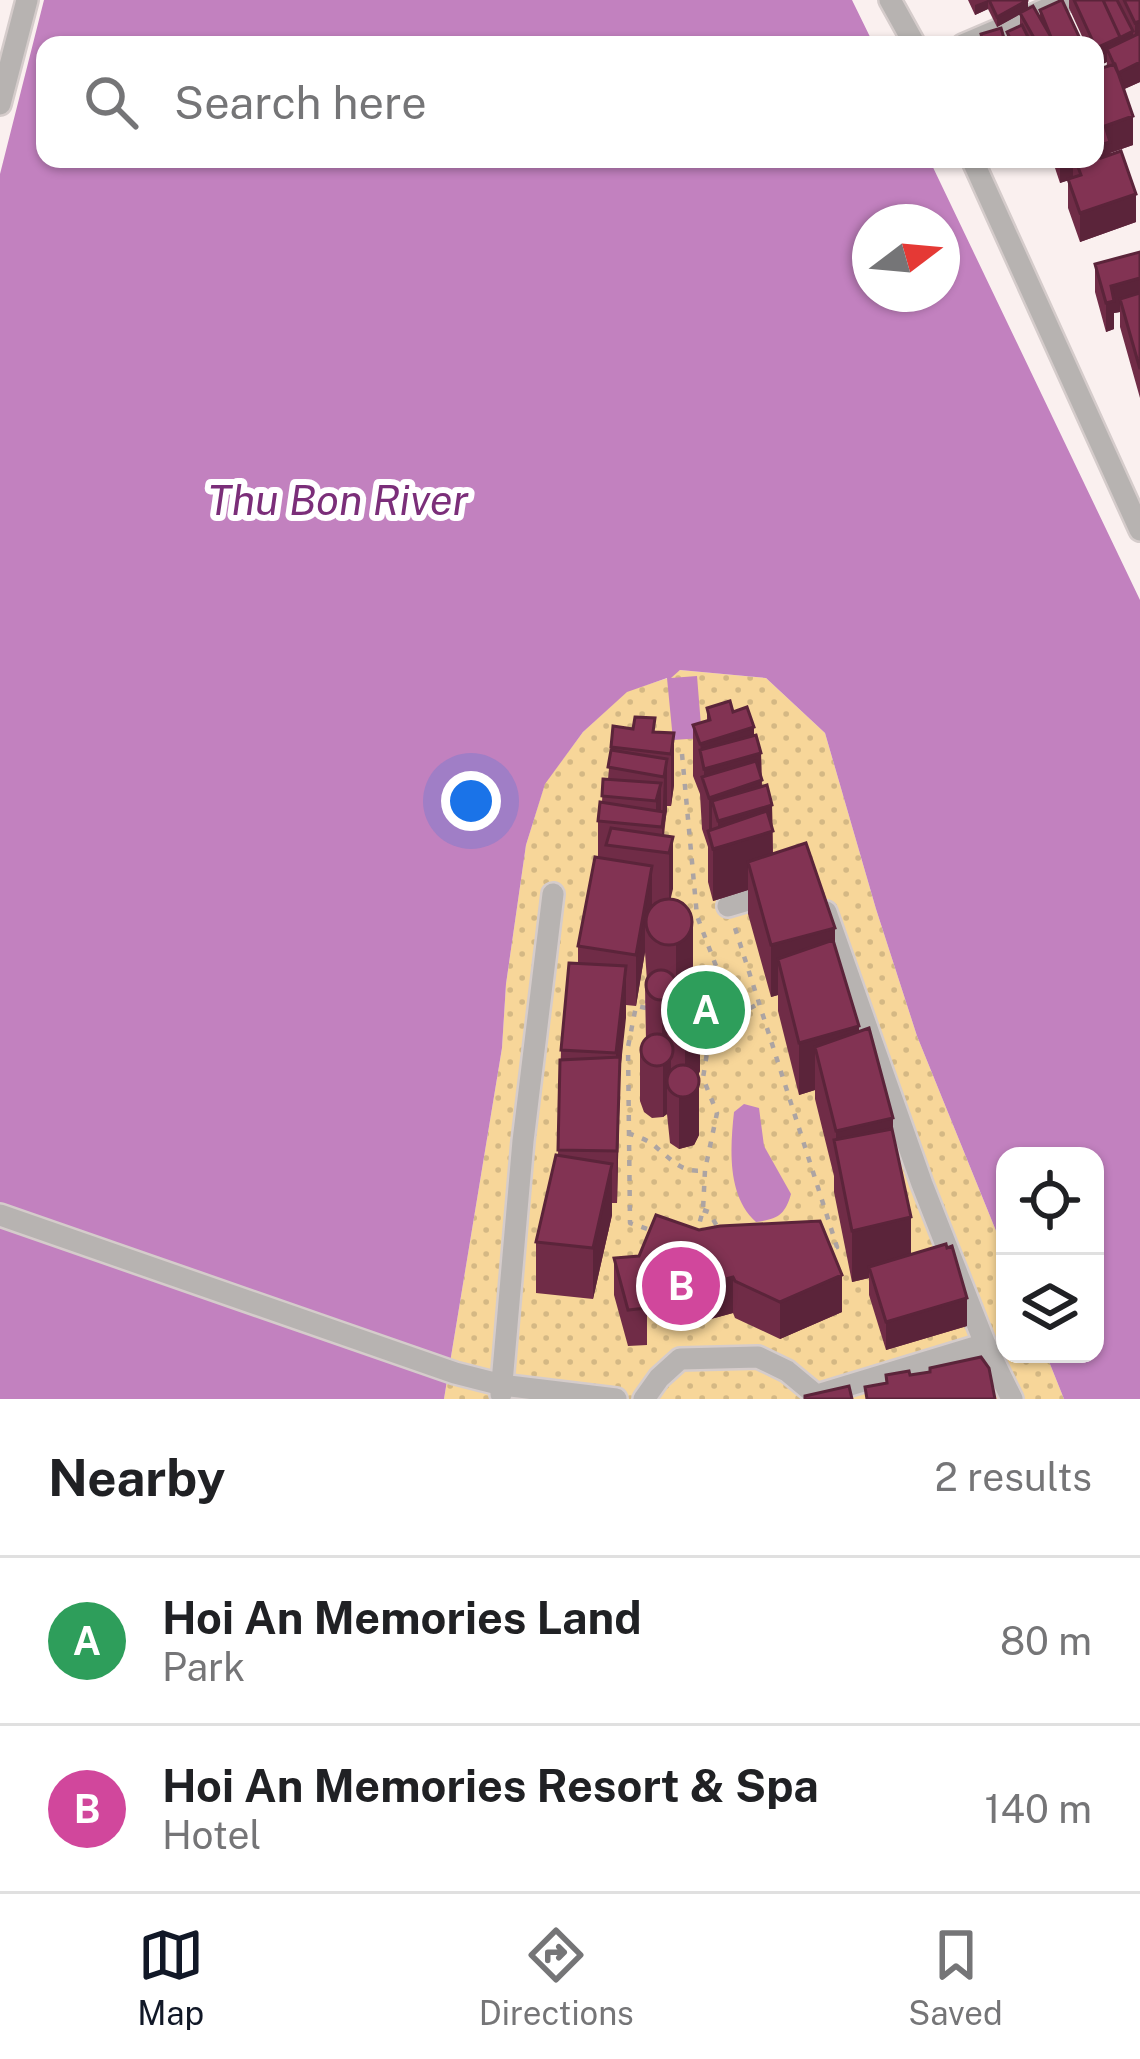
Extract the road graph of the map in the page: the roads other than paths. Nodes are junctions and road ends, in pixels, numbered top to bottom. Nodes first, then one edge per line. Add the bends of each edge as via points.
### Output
1 (27, 0) edge
2 (890, 0) edge
3 (1068, 0) edge
4 (910, 36) edge
5 (984, 36) edge
6 (0, 104) edge
7 (976, 168) edge
8 (1140, 530) edge
9 (794, 886) edge
10 (554, 893) dead end
11 (822, 901) edge
12 (728, 906) road end
13 (0, 1215) edge
14 (986, 1344) junction
15 (501, 1392) edge
16 (811, 1397) edge
17 (616, 1399) edge
18 (644, 1399) edge
19 (1012, 1399) edge

1 - 6 street
2 - 4 street
3 - 5 street
7 - 8 street
9 - 12 street
10 - 15 street
11 - 14 street
13 - 15 street
14 - 16 street
14 - 19 street
15 - 17 street
16 - 18 street via 787,1371 739,1358 680,1359

